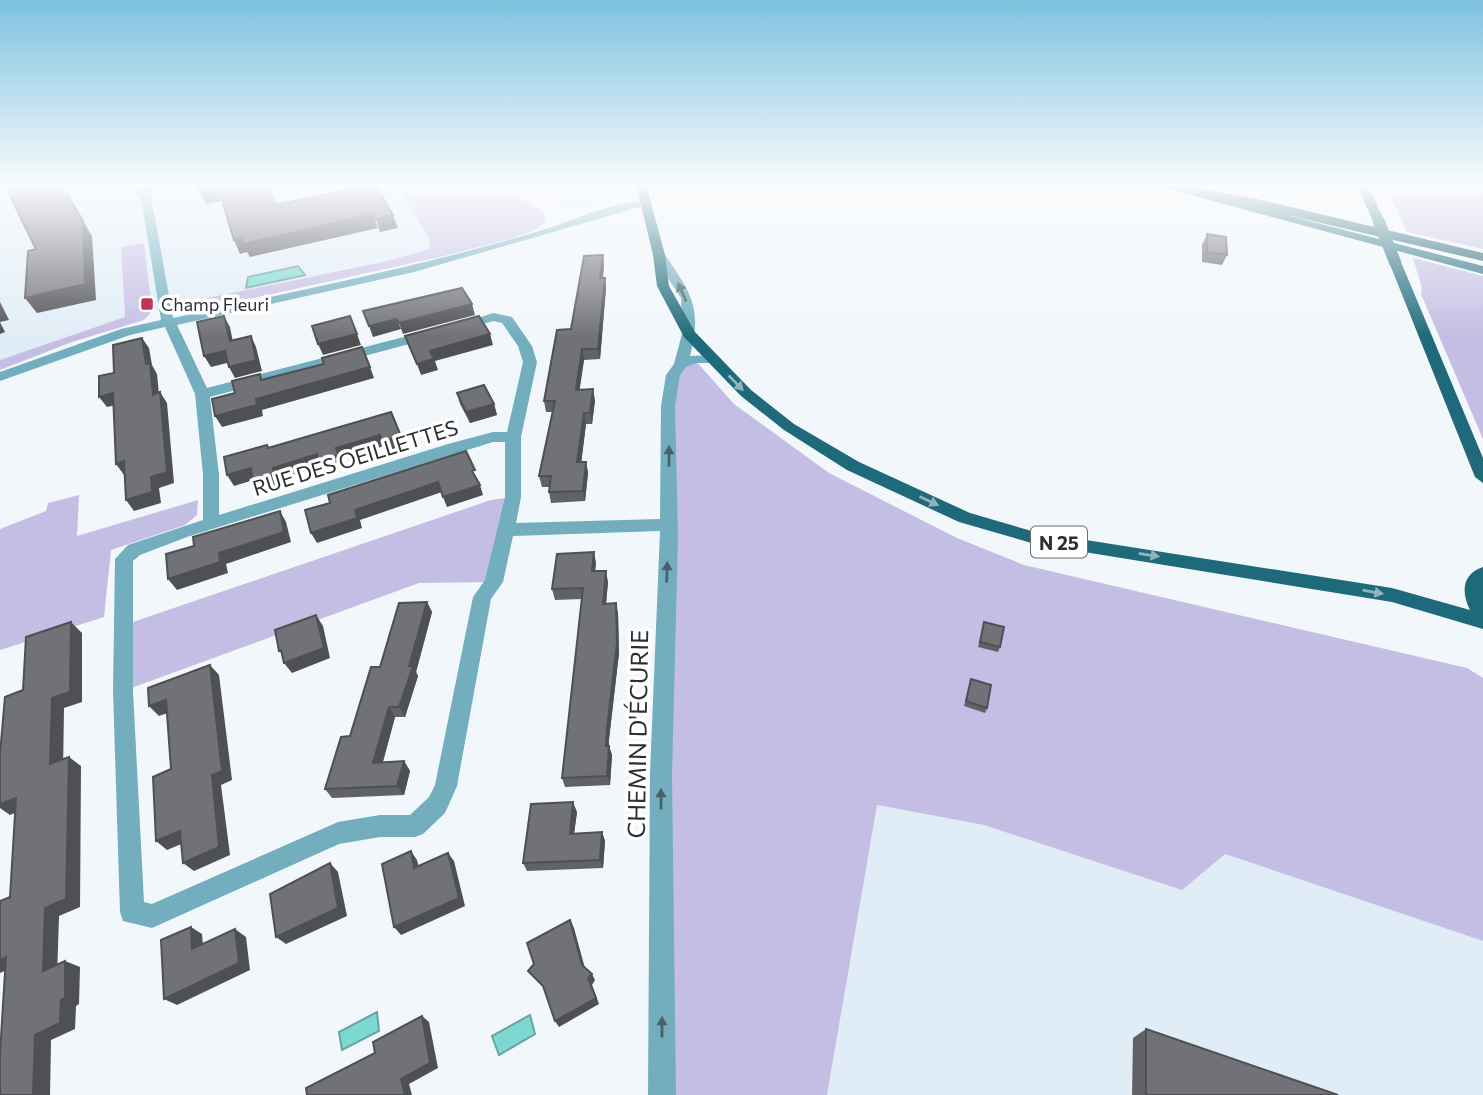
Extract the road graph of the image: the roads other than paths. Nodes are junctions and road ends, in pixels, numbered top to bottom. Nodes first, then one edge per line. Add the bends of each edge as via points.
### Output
1 (155, 235) edge
2 (536, 235) edge
3 (654, 235) edge
4 (1349, 235) edge
5 (1366, 235) edge
6 (1384, 235) edge
7 (1391, 235) edge
8 (1483, 257) edge
9 (1483, 264) edge
10 (1483, 271) edge
11 (170, 321) junction
12 (689, 334) junction
13 (713, 359) junction
14 (677, 369) junction
15 (0, 377) edge
16 (202, 394) junction
17 (513, 437) junction
18 (1483, 477) edge
19 (211, 524) junction
20 (669, 524) junction
21 (506, 530) junction
22 (1483, 574) edge
23 (1483, 615) edge
24 (1483, 621) edge
25 (662, 1095) edge

1 - 11 street
2 - 11 street via 410,269
3 - 12 main road, N 25 via 663,286
4 - 10 main road
5 - 9 main road
6 - 18 main road, bridge
7 - 8 highway
11 - 15 street via 101,340
11 - 16 street
12 - 13 main road, N 25
12 - 14 street, CHEMIN D'ÉCURIE
13 - 14 street via 694,359
13 -> 24 main road, N 25 via 746,393 800,433 853,466 965,518 1035,538 1392,595
20 -> 14 street, CHEMIN D'ÉCURIE via 668,406
16 - 17 street via 493,317 507,320 530,362
16 - 19 street
17 - 19 street, RUE DES OEILLETTES via 493,437 454,448
17 - 21 street via 513,497
19 - 21 street, RUE DES OEILLETTES via 134,550 124,559 122,691 132,912 152,916 338,833 415,826 437,805 446,786 482,597 494,582
20 - 21 street
25 -> 20 street, CHEMIN D'ÉCURIE via 661,774
22 - 23 main road via 1471,591

